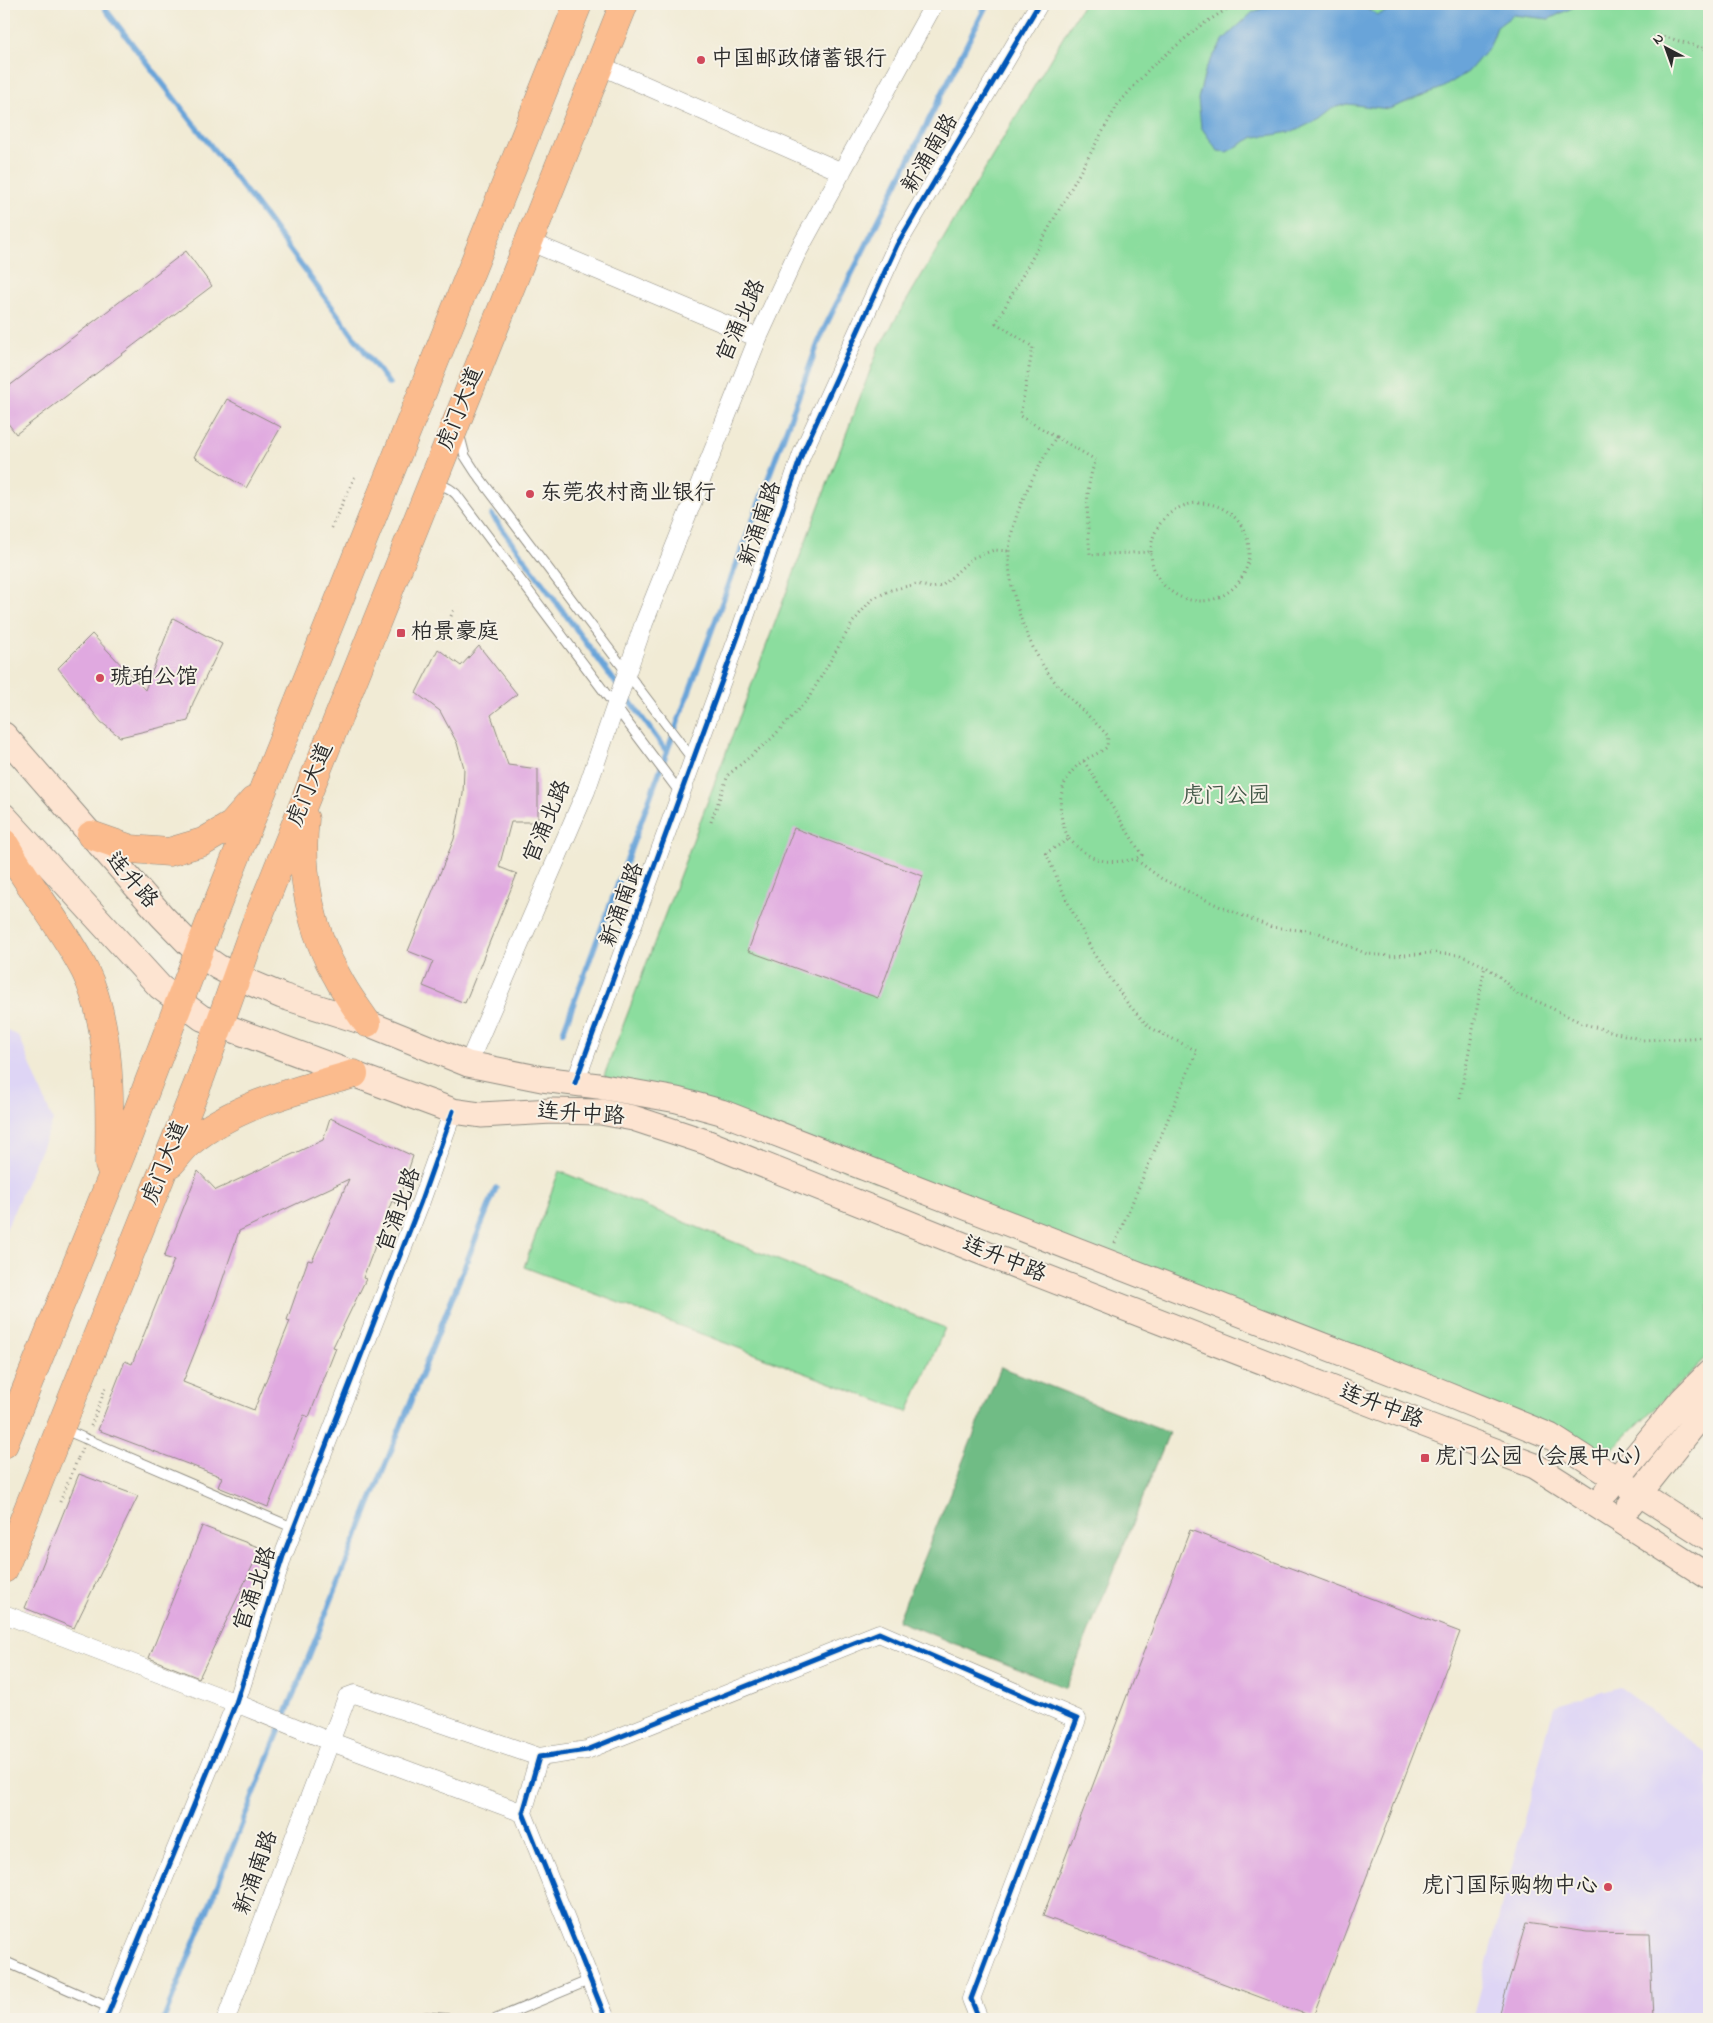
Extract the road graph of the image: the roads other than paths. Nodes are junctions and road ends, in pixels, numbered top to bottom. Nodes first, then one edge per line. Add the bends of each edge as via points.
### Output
1 (578, 4) edge
2 (624, 4) edge
3 (934, 4) edge
4 (1039, 4) edge
5 (599, 65) junction
6 (842, 172) junction
7 (528, 241) junction
8 (758, 338) junction
9 (458, 416) junction
10 (427, 494) junction
11 (626, 673) junction
12 (615, 705) junction
13 (4, 735) edge
14 (693, 760) junction
15 (264, 789) junction
16 (309, 791) junction
17 (681, 794) junction
18 (4, 816) edge
19 (91, 835) junction
20 (4, 843) edge
21 (198, 953) junction
22 (237, 977) junction
23 (282, 996) joint
24 (179, 1002) junction
25 (367, 1023) junction
26 (220, 1025) junction
27 (468, 1064) junction
28 (354, 1074) junction
29 (575, 1083) junction
30 (453, 1111) junction
31 (162, 1174) junction
32 (109, 1184) junction
33 (1709, 1373) edge
34 (1709, 1406) edge
35 (60, 1428) junction
36 (4, 1444) edge
37 (1617, 1478) junction
38 (1639, 1493) junction
39 (1597, 1505) junction
40 (1619, 1519) junction
41 (294, 1528) junction
42 (1709, 1538) edge
43 (4, 1569) edge
44 (1709, 1577) edge
45 (4, 1614) edge
46 (236, 1702) junction
47 (329, 1742) junction
48 (539, 1757) junction
49 (523, 1813) junction
50 (4, 1961) edge
51 (590, 1980) junction
52 (108, 2014) edge
53 (226, 2019) edge
54 (411, 2019) edge
55 (452, 2019) edge
56 (496, 2019) edge
57 (606, 2019) edge
58 (980, 2019) edge

1 - 15 main road, 虎门大道
2 - 5 main road, 虎门大道
3 - 6 street, 官涌北路
4 - 14 street, 新涌南路 via 896,244 802,454
5 - 6 street
5 - 7 main road, 虎门大道
6 - 8 street, 官涌北路 via 796,254
7 - 8 street
7 - 9 main road, 虎门大道
8 - 11 street, 官涌北路
9 - 10 main road, 虎门大道
9 - 11 lane via 465,456 476,473
10 - 12 lane via 442,486 456,494
10 - 16 main road, 虎门大道
11 - 12 street, 官涌北路
11 - 14 lane
12 - 17 lane
12 - 27 street, 官涌北路 via 586,791
13 - 19 main road, 连升路
14 - 17 street, 新涌南路
15 - 19 main road via 232,825 203,842 169,852 131,849
15 - 21 main road, 虎门大道
16 - 22 main road, 虎门大道
16 - 25 main road via 303,840 307,888 318,934 337,978
17 - 29 street, 新涌南路
18 - 24 main road via 136,962
19 - 21 main road, 连升路
20 - 32 main road via 86,973 99,1012 107,1057
21 - 22 main road, 连升路
21 - 24 main road, 虎门大道
22 - 23 main road, 连升路
22 - 26 main road, 虎门大道
23 - 25 main road, 连升中路
24 - 26 main road via 202,1018
24 - 32 main road, 虎门大道
25 - 27 main road, 连升中路
26 - 28 main road, 连升中路
26 - 31 main road, 虎门大道
27 - 29 main road, 连升中路
28 - 30 main road, 连升中路
28 - 31 main road via 296,1091 231,1116 189,1143
29 - 37 main road, 连升中路 via 678,1100 721,1112 1512,1419 1550,1436
30 - 39 main road, 连升中路 via 482,1115 552,1110 602,1112 633,1118 706,1142 1535,1466
30 - 41 street, 官涌北路 via 422,1201
31 - 35 main road, 虎门大道
32 - 36 main road, 虎门大道
33 - 37 main road
34 - 38 main road
35 - 41 lane
35 - 43 main road, 虎门大道
37 - 38 main road, 连升中路
37 - 39 main road
38 - 40 main road
38 - 42 main road, 连升中路
39 - 40 main road, 连升中路
40 - 44 main road, 连升中路
41 - 46 street, 官涌北路
45 - 46 street
46 - 47 street
46 - 52 street, 官涌北路
47 - 48 street, 新涌南路 via 347,1696 356,1694
47 - 49 street
47 - 53 street, 新涌南路
48 - 49 street
48 - 58 street via 587,1750 879,1633 1077,1719 972,1999
49 - 51 street
50 - 52 lane
51 - 56 lane
51 - 57 street
54 - 55 lane

